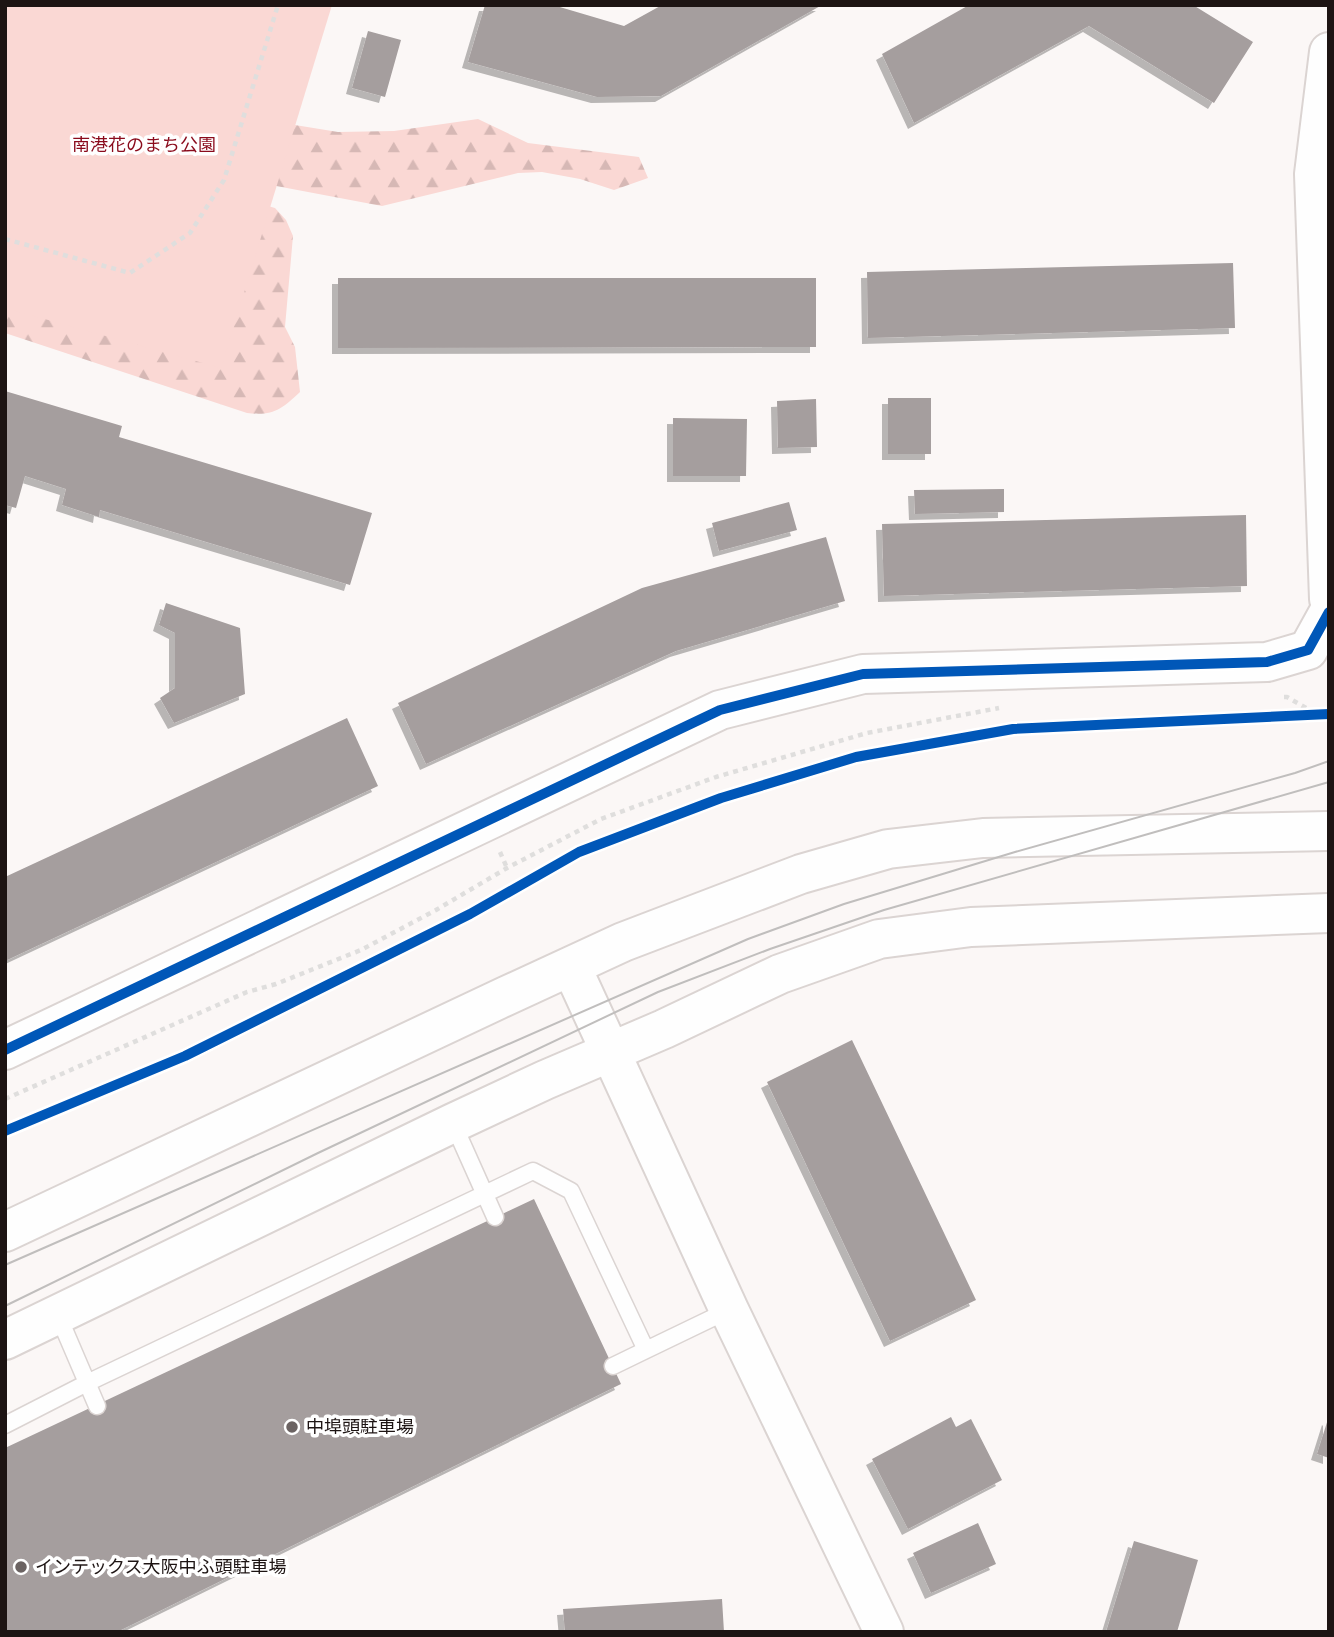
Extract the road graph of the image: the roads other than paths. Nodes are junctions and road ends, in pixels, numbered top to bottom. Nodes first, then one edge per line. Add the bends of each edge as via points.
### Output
1 (1329, 52) edge
2 (1329, 599) edge
3 (1329, 612) edge
4 (1329, 831) edge
5 (1329, 914) edge
6 (571, 966) junction
7 (5, 1051) edge
8 (611, 1052) junction
9 (453, 1123) junction
10 (485, 1194) junction
11 (495, 1217) dead end
12 (5, 1232) edge
13 (729, 1310) junction
14 (58, 1314) junction
15 (5, 1340) edge
16 (646, 1350) junction
17 (613, 1366) dead end
18 (87, 1383) junction
19 (97, 1406) dead end
20 (5, 1425) edge
21 (884, 1632) edge

1 - 2 street via 1314,174
3 - 7 street via 1308,650 1267,663 863,674 720,710
4 - 6 street via 983,838 888,849 801,874
5 - 8 street via 971,927 879,939 780,974
6 - 8 street
6 - 12 street
8 - 9 street
8 - 13 street
9 - 10 lane
9 - 14 street
10 - 11 lane
10 - 16 lane via 533,1171 571,1191
10 - 18 lane
13 - 16 lane
13 - 21 street
14 - 15 street
14 - 18 lane
16 - 17 lane
18 - 19 lane
18 - 20 lane

